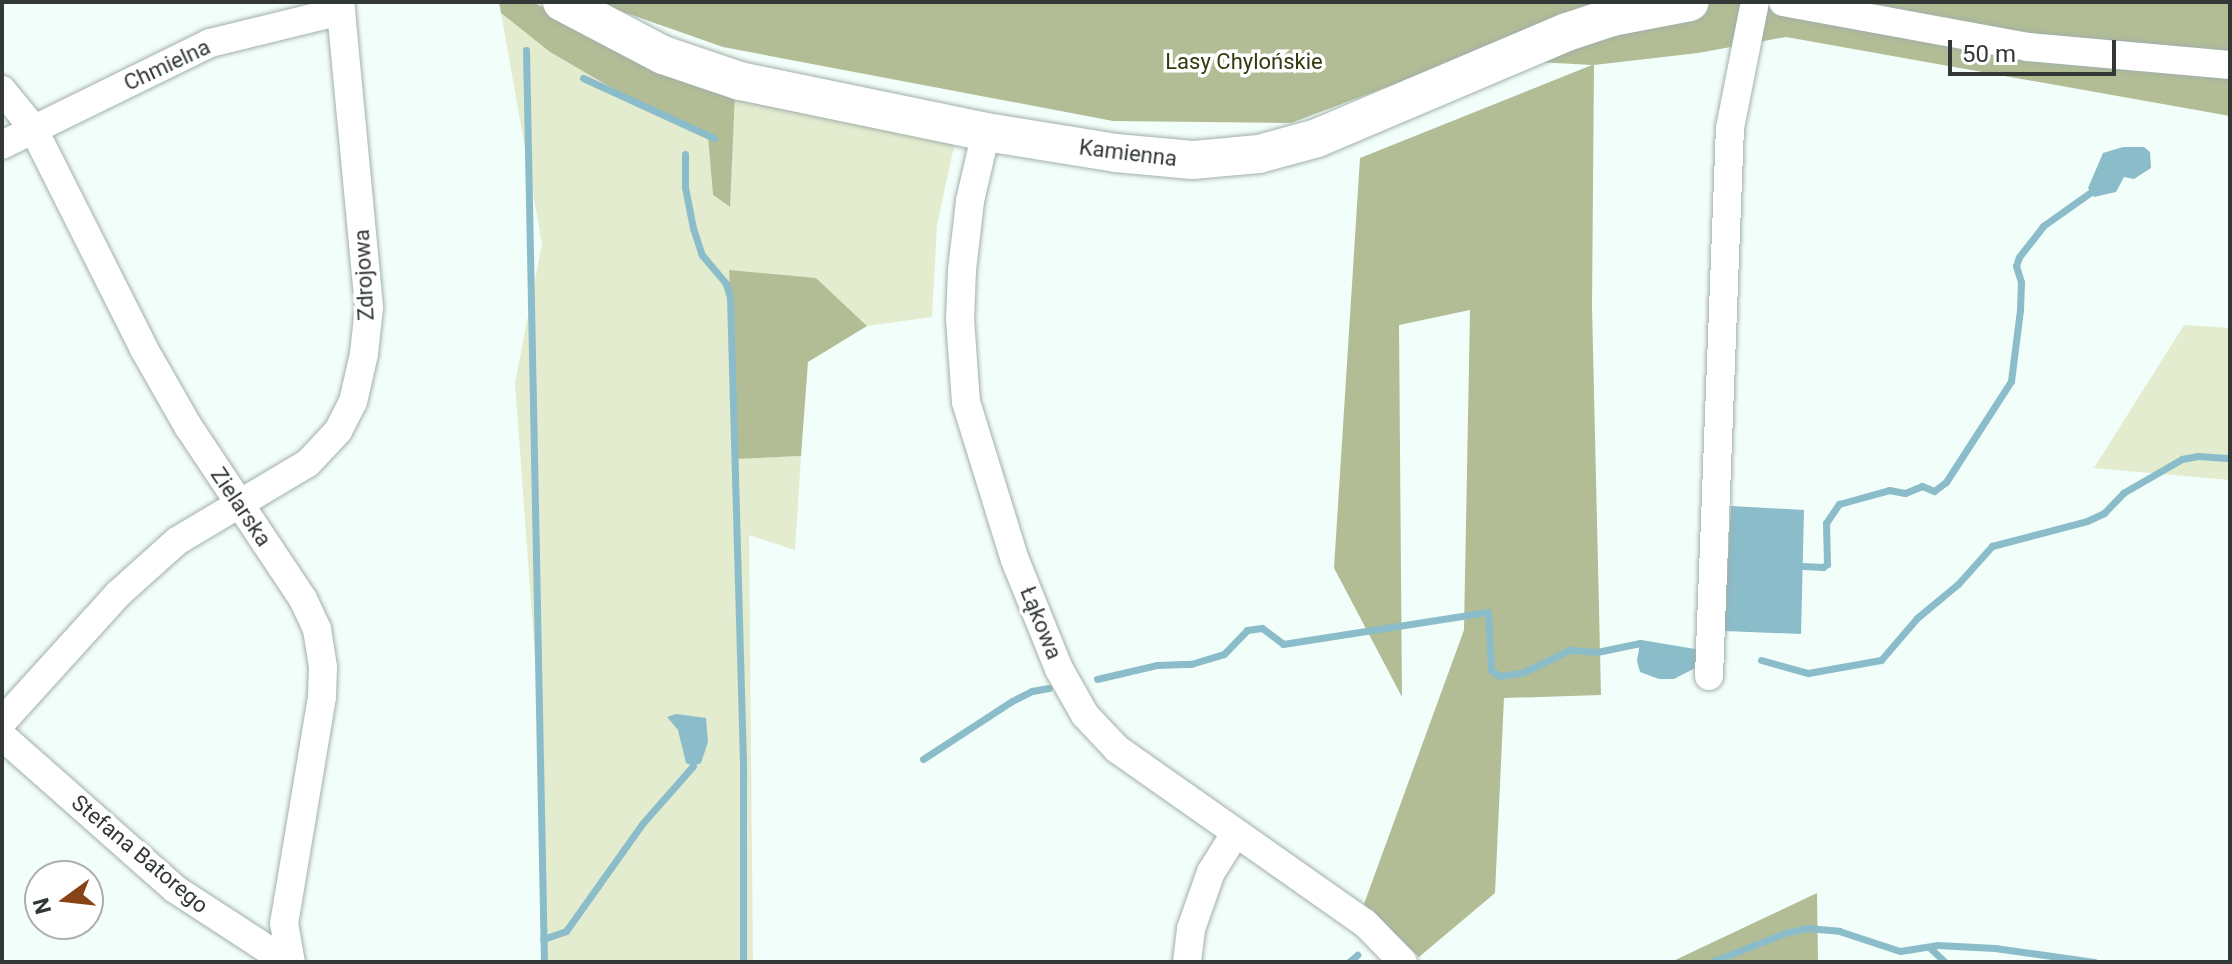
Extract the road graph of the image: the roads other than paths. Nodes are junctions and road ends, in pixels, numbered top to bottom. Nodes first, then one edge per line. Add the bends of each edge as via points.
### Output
1 (562, 2) edge
2 (1690, 2) edge
3 (1755, 2) edge
4 (1783, 2) edge
5 (341, 6) edge
6 (2230, 65) edge
7 (2, 90) edge
8 (33, 128) junction
9 (986, 132) junction
10 (2, 145) edge
11 (238, 504) junction
12 (1709, 676) dead end
13 (2, 722) edge
14 (2, 736) edge
15 (1235, 834) junction
16 (289, 962) edge
17 (1187, 962) edge
18 (1403, 962) edge

1 - 9 street, Kamienna via 663,55 740,81
2 - 9 street, Kamienna via 1567,32 1317,138 1259,154 1177,159
3 - 12 street via 1730,128
4 - 6 street via 2028,47
5 - 8 street, Chmielna via 210,43
5 - 11 street, Zdrojowa via 369,307 364,354 353,402 338,431 308,463
7 - 8 street, Zielarska
8 - 10 street, Chmielna
8 - 11 street, Zielarska via 144,349
9 - 15 street, Łąkowa via 970,201 960,319 966,402 1015,560 1059,669 1085,715 1117,749
11 - 13 street, Zdrojowa via 177,541 118,594
11 - 16 street, Zielarska via 303,599 317,629 323,667 284,923
14 - 16 street, Stefana Batorego via 175,889
15 - 17 street via 1211,872 1191,929
15 - 18 street, Łąkowa via 1365,923

